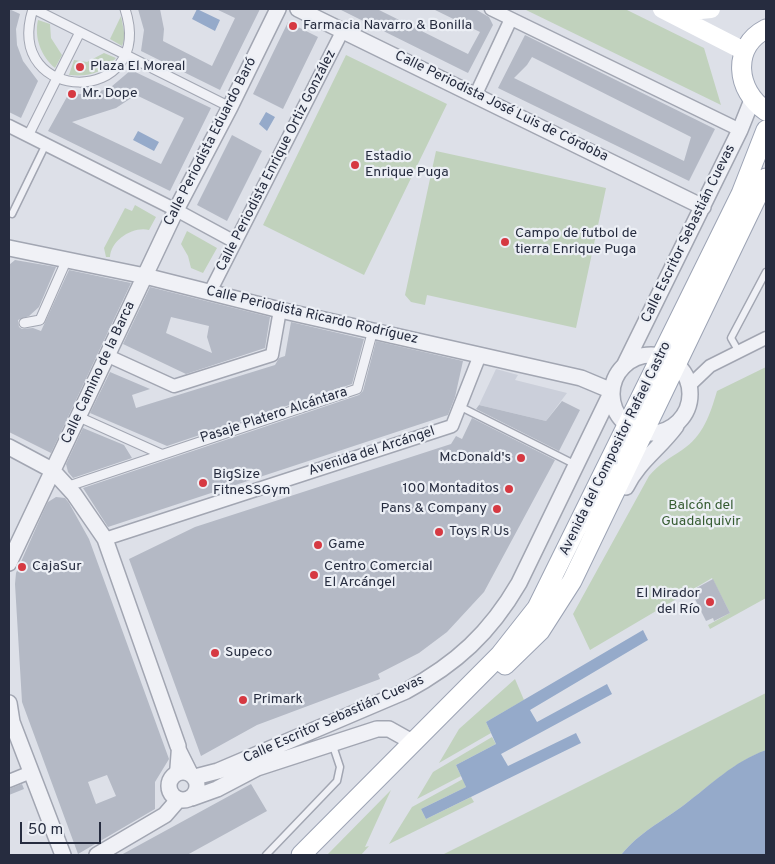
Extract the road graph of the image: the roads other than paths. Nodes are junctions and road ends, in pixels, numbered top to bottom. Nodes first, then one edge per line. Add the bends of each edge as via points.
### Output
1 (34, 9) edge
2 (125, 9) edge
3 (278, 9) edge
4 (298, 9) edge
5 (491, 9) edge
6 (662, 9) edge
7 (669, 9) edge
8 (712, 9) edge
9 (511, 19) junction
10 (766, 29) edge
11 (343, 30) junction
12 (80, 32) junction
13 (744, 51) junction
14 (125, 56) junction
15 (58, 79) junction
16 (476, 94) junction
17 (759, 105) edge
18 (230, 107) junction
19 (9, 126) edge
20 (740, 130) junction
21 (766, 130) edge
22 (28, 136) junction
23 (46, 144) junction
24 (766, 178) edge
25 (703, 207) junction
26 (176, 210) junction
27 (12, 214) dead end
28 (235, 242) junction
29 (12, 253) edge
30 (66, 259) junction
31 (766, 272) edge
32 (145, 276) junction
33 (210, 292) junction
34 (280, 310) junction
35 (24, 323) dead end
36 (373, 330) junction
37 (766, 338) edge
38 (739, 352) junction
39 (106, 355) junction
40 (480, 355) junction
41 (669, 360) junction
42 (624, 366) junction
43 (689, 386) junction
44 (612, 392) junction
45 (460, 406) junction
46 (79, 417) junction
47 (678, 422) junction
48 (636, 429) junction
49 (9, 447) edge
50 (161, 454) junction
51 (576, 465) junction
52 (52, 470) junction
53 (66, 487) junction
54 (105, 539) junction
55 (588, 544) junction
56 (12, 546) edge
57 (9, 563) edge
58 (9, 703) edge
59 (10, 719) edge
60 (417, 740) junction
61 (332, 743) junction
62 (178, 746) junction
63 (31, 772) junction
64 (176, 774) junction
65 (193, 776) junction
66 (9, 781) edge
67 (185, 799) junction
68 (63, 855) edge
69 (97, 855) edge
70 (266, 855) edge
71 (301, 855) edge

1 - 12 street
1 - 15 street via 28,24 28,41 44,70
2 - 14 street via 130,24 130,40
3 - 18 street, Calle Periodista Eduardo Baró
4 - 11 street, Calle Periodista José Luis de Córdoba
5 - 9 street
6 - 13 main road
7 - 8 main road
9 - 16 street
9 - 20 street
10 - 13 main road
11 - 16 street, Calle Periodista José Luis de Córdoba
11 - 28 street, Calle Periodista Enrique Ortiz González
12 - 14 street
12 - 15 street
13 - 17 main road via 741,71
14 - 15 street via 104,78 89,83
14 - 18 street
15 - 22 street
16 - 25 street, Calle Periodista José Luis de Córdoba
17 - 20 street, Calle Escritor Sebastián Cuevas
18 - 26 street, Calle Periodista Eduardo Baró
19 - 22 street
20 - 25 street, Calle Escritor Sebastián Cuevas
21 - 41 main road, Avenida del Compositor Rafael Castro via 745,187
22 - 23 street
23 - 26 street
23 - 27 lane
24 - 41 main road, Avenida del Compositor Rafael Castro
25 - 42 street, Calle Escritor Sebastián Cuevas
26 - 28 street
26 - 32 street, Calle Periodista Eduardo Baró
28 - 33 street, Calle Periodista Enrique Ortiz González
29 - 30 street, Calle Periodista Ricardo Rodríguez
30 - 32 street, Calle Periodista Ricardo Rodríguez
30 - 35 street via 40,320
31 - 38 lane via 731,338
32 - 33 street, Calle Periodista Ricardo Rodríguez
32 - 39 street, Calle Camino de la Barca
33 - 34 street, Calle Periodista Ricardo Rodríguez
34 - 36 street, Calle Periodista Ricardo Rodríguez
34 - 39 street via 272,355 174,386
36 - 40 street, Calle Periodista Ricardo Rodríguez
36 - 50 street, Pasaje Platero Alcántara via 357,389
37 - 38 street
38 - 43 street via 710,366
39 - 46 street, Calle Camino de la Barca
40 - 44 street, Calle Periodista Ricardo Rodríguez via 581,378
40 - 45 street, Avenida del Arcángel
41 - 42 street via 648,355 635,358
41 - 43 street via 686,376
41 - 48 main road, Avenida del Compositor Rafael Castro
42 - 44 street, Calle Escritor Sebastián Cuevas via 618,373
43 - 47 street, Avenida del Compositor Rafael Castro via 688,405
44 - 48 street via 619,416
44 - 51 street, Calle Escritor Sebastián Cuevas
45 - 51 lane
45 - 54 street, Avenida del Arcángel via 452,426
46 - 50 street
46 - 52 street, Calle Camino de la Barca
47 - 48 street via 659,432
47 - 55 street, Avenida del Compositor Rafael Castro via 665,441 638,466 609,522
48 - 55 main road, Avenida del Compositor Rafael Castro
48 - 60 main road, Avenida del Compositor Rafael Castro via 537,608 500,655
49 - 52 street
50 - 53 street, Pasaje Platero Alcántara
51 - 65 street, Calle Escritor Sebastián Cuevas via 509,600 467,650 434,676 406,691 218,771
52 - 53 street
52 - 56 street, Calle Camino de la Barca
53 - 54 street
54 - 62 street
55 - 60 main road, Avenida del Compositor Rafael Castro via 572,581 540,631 507,664
56 - 57 street, Calle Camino de la Barca
58 - 59 street
59 - 63 street
60 - 61 street, Calle Escritor Sebastián Cuevas via 382,728
60 - 71 main road, Avenida del Compositor Rafael Castro
61 - 67 street, Calle Escritor Sebastián Cuevas via 257,768 218,789
61 - 70 lane via 340,767 337,782
62 - 64 street
62 - 65 street
63 - 66 street
63 - 68 street
64 - 65 street via 184,772
64 - 67 street via 170,781 169,790
65 - 67 street via 198,786
67 - 69 street, Calle Escritor Sebastián Cuevas

